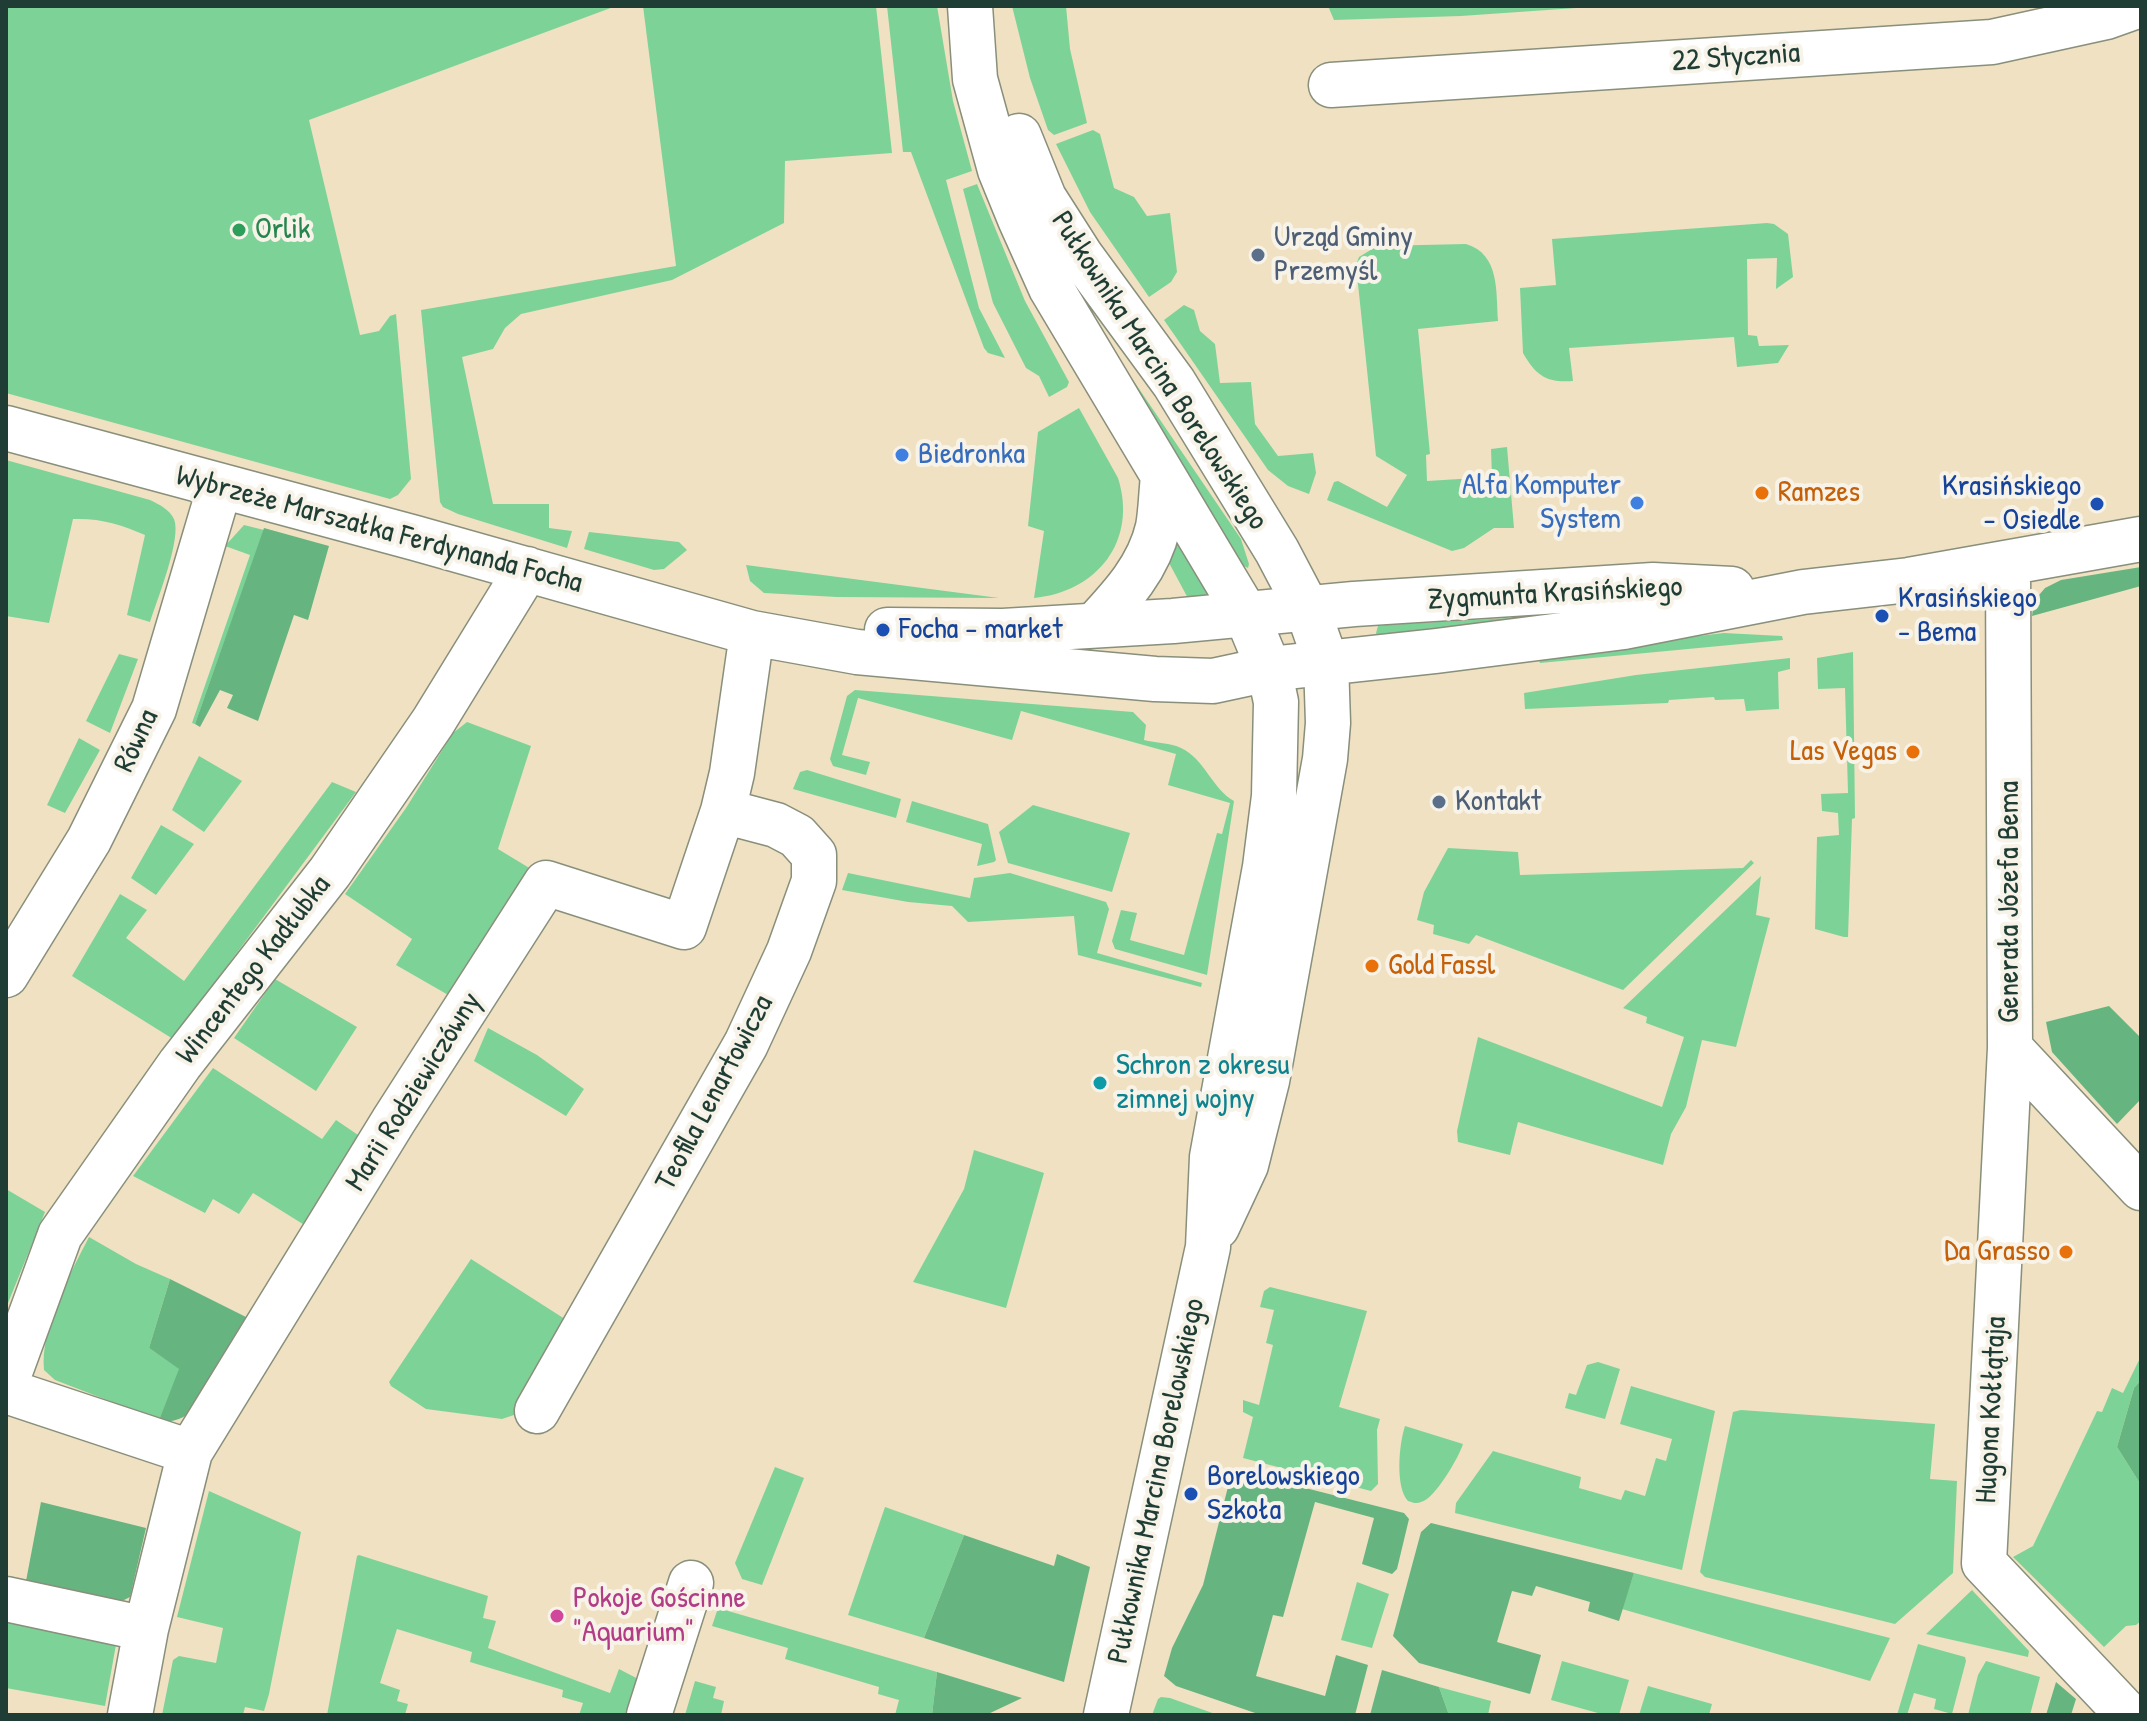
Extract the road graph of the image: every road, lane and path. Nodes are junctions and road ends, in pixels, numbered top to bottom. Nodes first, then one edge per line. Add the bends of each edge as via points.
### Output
1 (970, 6) edge
2 (979, 6) edge
3 (2137, 6) edge
4 (1331, 85) dead end
5 (6, 428) edge
6 (1163, 477) junction
7 (220, 486) junction
8 (2141, 539) edge
9 (2008, 564) junction
10 (527, 569) junction
11 (1803, 592) junction
12 (1307, 608) junction
13 (1247, 616) junction
14 (1095, 625) junction
15 (752, 633) junction
16 (1326, 662) junction
17 (1269, 669) junction
18 (723, 811) junction
19 (6, 975) edge
20 (2010, 1048) junction
21 (2141, 1188) edge
22 (1208, 1247) junction
23 (6, 1383) edge
24 (6, 1391) edge
25 (537, 1411) dead end
26 (190, 1452) junction
27 (691, 1583) dead end
28 (6, 1599) edge
29 (146, 1629) junction
30 (130, 1715) edge
31 (649, 1715) edge
32 (1106, 1715) edge
33 (2128, 1715) edge

1 - 6 street, Pułkownika Marcina Borelowskiego via 975,79 1000,170 1020,219 1051,288
2 - 12 street, Pułkownika Marcina Borelowskiego via 1019,138 1044,198 1174,383
3 - 4 street, 22 Stycznia via 1992,42
5 - 7 street, Wybrzeże Marszałka Ferdynanda Focha
6 - 13 street, Pułkownika Marcina Borelowskiego
6 - 14 street via 1158,527 1145,560 1137,577
7 - 10 street, Wybrzeże Marszałka Ferdynanda Focha
7 - 19 street, Równa via 154,709 89,840
8 - 9 street, Zygmunta Krasińskiego
9 - 11 street, Zygmunta Krasińskiego
9 - 20 street, Generała Józefa Bema
10 - 15 street, Wybrzeże Marszałka Ferdynanda Focha
10 - 23 street, Wincentego Kadłubka via 433,722 330,872 180,1064 60,1235
11 - 12 street, Zygmunta Krasińskiego via 1653,585
11 - 16 street, Zygmunta Krasińskiego via 1624,627
12 - 13 street, Wybrzeże Marszałka Ferdynanda Focha
12 - 16 street, Pułkownika Marcina Borelowskiego
13 - 14 street, Wybrzeże Marszałka Ferdynanda Focha
13 - 17 street, Pułkownika Marcina Borelowskiego
14 - 15 street, Wybrzeże Marszałka Ferdynanda Focha
15 - 17 street, Wybrzeże Marszałka Ferdynanda Focha via 857,652 1155,679 1213,681
15 - 18 street, Marii Rodziewiczówny
16 - 17 street, Wybrzeże Marszałka Ferdynanda Focha
16 - 22 street, Pułkownika Marcina Borelowskiego via 1325,759 1267,1081 1246,1165
17 - 22 street, Pułkownika Marcina Borelowskiego via 1276,702 1274,796 1212,1157
18 - 25 street, Teofila Lenartowicza via 797,836 814,855 814,881 746,1044
18 - 26 street, Marii Rodziewiczówny via 684,927 546,883
20 - 21 street, Generała Józefa Bema
20 - 33 street, Hugona Kołłątaja via 1984,1563
22 - 32 street, Pułkownika Marcina Borelowskiego
24 - 26 street
26 - 29 street, Marii Rodziewiczówny
27 - 31 street
28 - 29 street
29 - 30 street, Marii Rodziewiczówny

